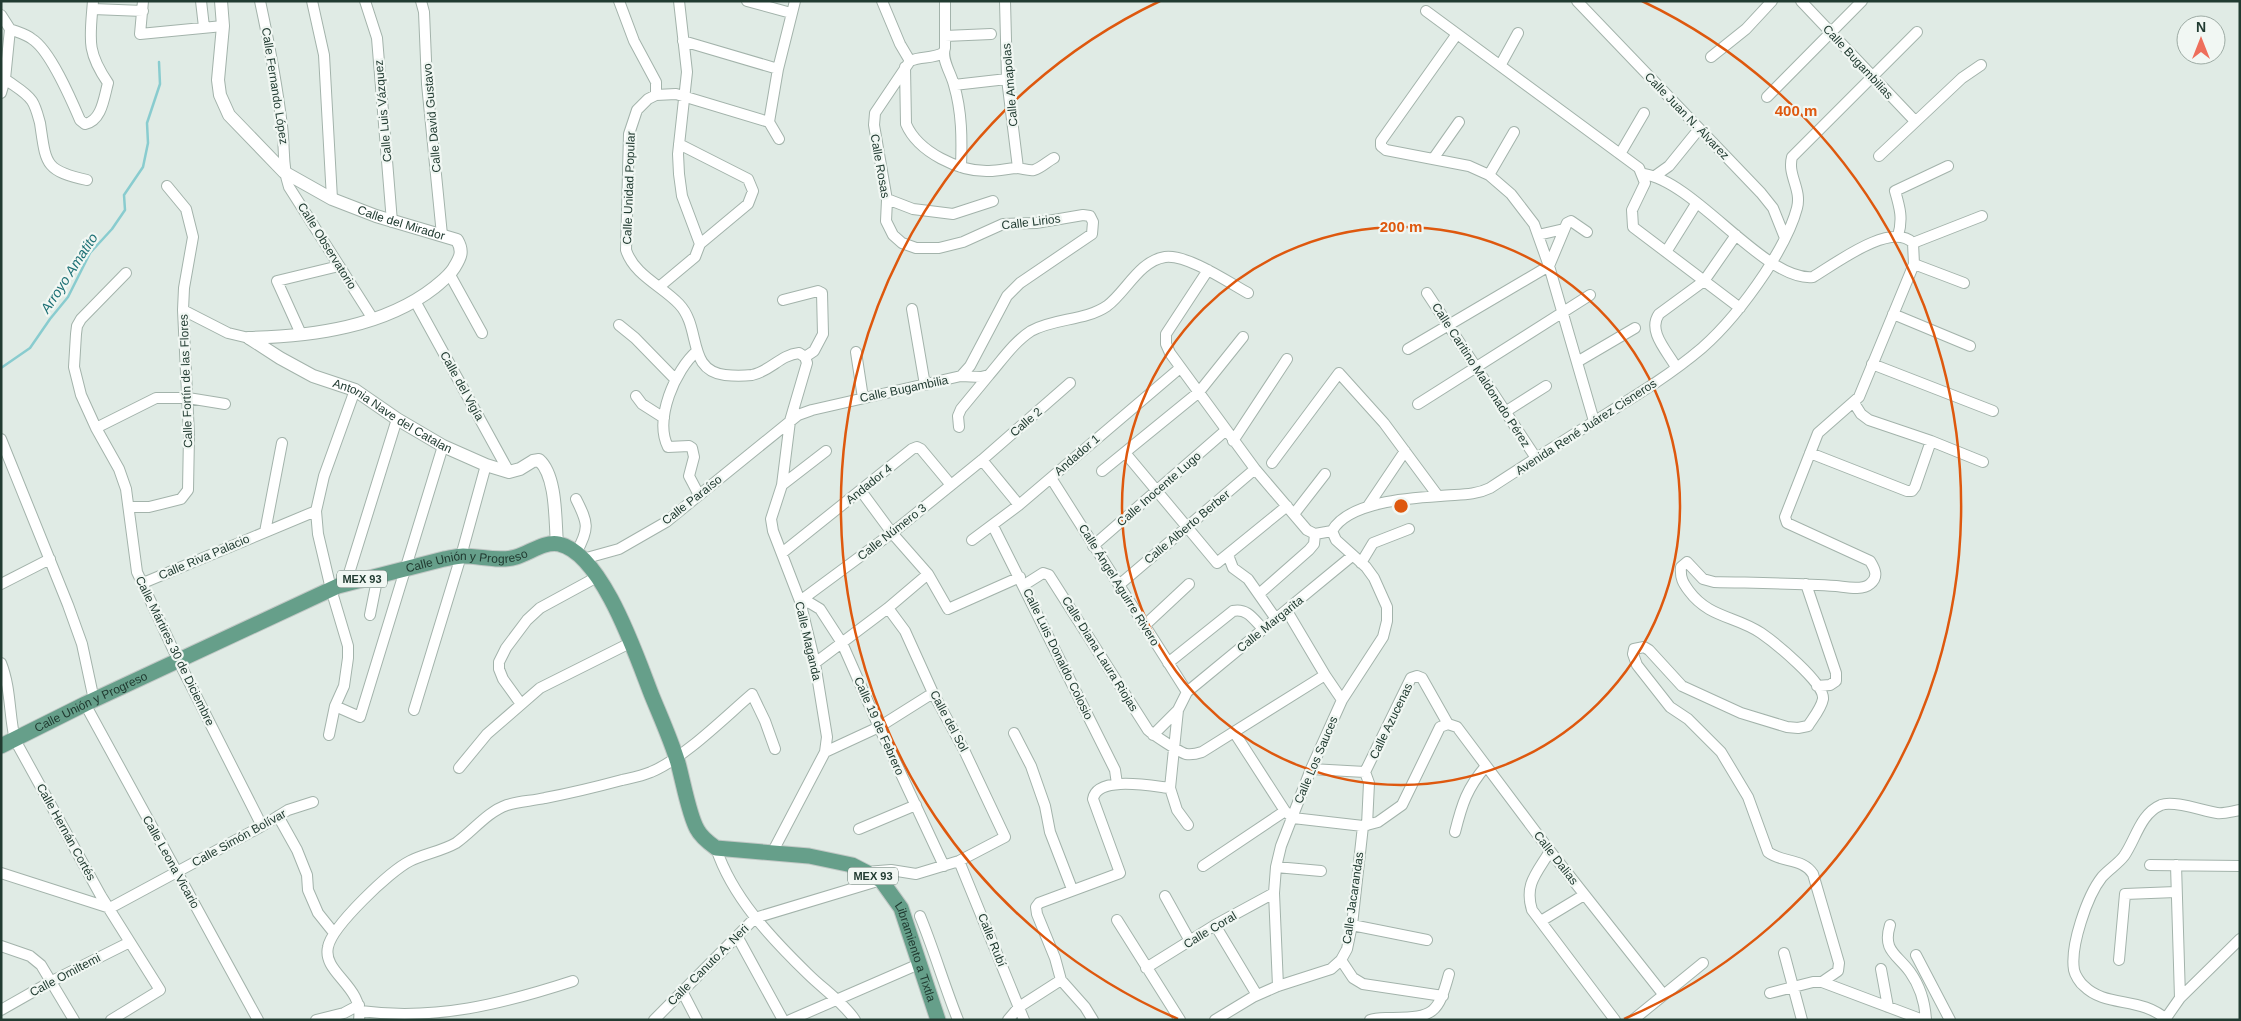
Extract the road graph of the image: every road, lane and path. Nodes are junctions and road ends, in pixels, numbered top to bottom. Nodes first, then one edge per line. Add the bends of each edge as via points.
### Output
1 (200, 1) edge
2 (221, 1) edge
3 (260, 1) edge
4 (312, 1) edge
5 (366, 1) edge
6 (421, 1) edge
7 (620, 1) edge
8 (679, 1) edge
9 (747, 1) edge
10 (794, 1) edge
11 (882, 1) edge
12 (945, 1) edge
13 (1005, 1) edge
14 (1578, 1) edge
15 (1772, 1) edge
16 (1802, 1) edge
17 (1862, 1) edge
18 (93, 5) edge
19 (143, 6) edge
20 (1426, 11) dead end
21 (791, 13) junction
22 (1, 15) edge
23 (223, 26) junction
24 (204, 28) junction
25 (10, 29) junction
26 (1830, 32) junction
27 (1917, 32) dead end
28 (1518, 33) dead end
29 (991, 34) dead end
30 (1457, 34) junction
31 (945, 36) junction
32 (683, 41) junction
33 (943, 53) junction
34 (1711, 57) dead end
35 (908, 64) junction
36 (1500, 64) junction
37 (1981, 65) dead end
38 (778, 69) junction
39 (1872, 77) junction
40 (1007, 79) junction
41 (5, 80) junction
42 (954, 85) junction
43 (1, 93) edge
44 (656, 95) junction
45 (684, 96) junction
46 (1767, 97) dead end
47 (1644, 113) dead end
48 (1915, 121) junction
49 (769, 122) junction
50 (1459, 122) dead end
51 (1699, 129) junction
52 (1514, 132) dead end
53 (779, 139) dead end
54 (679, 144) junction
55 (1620, 154) junction
56 (1879, 156) dead end
57 (1054, 158) dead end
58 (1432, 159) junction
59 (1948, 166) dead end
60 (961, 167) junction
61 (1018, 168) junction
62 (284, 172) junction
63 (1644, 174) junction
64 (1489, 175) junction
65 (1655, 176) junction
66 (87, 180) dead end
67 (167, 186) dead end
68 (332, 199) junction
69 (887, 200) junction
70 (993, 202) dead end
71 (1696, 204) junction
72 (1982, 216) dead end
73 (392, 222) junction
74 (1093, 222) joint
75 (1564, 229) junction
76 (1587, 232) dead end
77 (442, 235) junction
78 (1538, 235) junction
79 (1736, 235) junction
80 (1898, 236) junction
81 (1785, 238) junction
82 (1913, 243) junction
83 (700, 244) junction
84 (939, 248) joint
85 (1666, 252) junction
86 (1772, 262) junction
87 (1914, 264) junction
88 (339, 266) junction
89 (1549, 266) junction
90 (1208, 270) junction
91 (126, 273) dead end
92 (450, 275) junction
93 (1704, 281) junction
94 (1964, 284) dead end
95 (659, 287) junction
96 (1248, 293) dead end
97 (1427, 293) dead end
98 (1590, 295) dead end
99 (784, 300) dead end
100 (415, 301) junction
101 (1740, 308) junction
102 (912, 309) dead end
103 (183, 310) junction
104 (1562, 313) junction
105 (1893, 314) junction
106 (373, 319) junction
107 (619, 325) dead end
108 (1448, 326) junction
109 (1635, 328) dead end
110 (482, 333) dead end
111 (301, 334) junction
112 (1242, 337) dead end
113 (249, 338) junction
114 (1970, 346) dead end
115 (1408, 349) dead end
116 (697, 351) junction
117 (856, 352) dead end
118 (804, 357) junction
119 (1287, 359) dead end
120 (1577, 362) junction
121 (1872, 364) junction
122 (1475, 367) junction
123 (1676, 367) junction
124 (1180, 368) junction
125 (988, 375) junction
126 (961, 376) junction
127 (675, 380) junction
128 (1070, 383) dead end
129 (925, 385) junction
130 (1546, 386) dead end
131 (355, 390) junction
132 (1200, 392) junction
133 (636, 396) dead end
134 (188, 398) junction
135 (864, 398) junction
136 (1854, 403) junction
137 (225, 404) dead end
138 (1418, 404) dead end
139 (1993, 411) dead end
140 (1505, 412) junction
141 (664, 418) junction
142 (397, 419) junction
143 (790, 421) junction
144 (1594, 421) junction
145 (960, 427) dead end
146 (96, 428) junction
147 (1225, 431) junction
148 (1, 439) edge
149 (1233, 441) junction
150 (1931, 441) junction
151 (282, 443) dead end
152 (443, 446) junction
153 (826, 451) dead end
154 (1405, 451) junction
155 (1810, 453) junction
156 (1126, 454) junction
157 (1536, 458) junction
158 (982, 460) junction
159 (1983, 462) dead end
160 (1272, 464) dead end
161 (486, 465) junction
162 (1255, 469) junction
163 (1102, 471) dead end
164 (509, 472) junction
165 (1325, 474) dead end
166 (1051, 478) junction
167 (782, 485) junction
168 (951, 486) junction
169 (1157, 490) junction
170 (861, 491) junction
171 (699, 495) junction
172 (1438, 496) junction
173 (576, 499) dead end
174 (1019, 505) junction
175 (1368, 506) junction
176 (129, 507) junction
177 (1290, 510) junction
178 (316, 511) junction
179 (993, 526) junction
180 (1187, 527) junction
181 (1409, 529) dead end
182 (1332, 531) junction
183 (264, 532) junction
184 (892, 533) junction
185 (1315, 534) junction
186 (972, 540) dead end
187 (557, 544) junction
188 (1093, 546) junction
189 (782, 553) junction
190 (1228, 555) junction
191 (461, 556) junction
192 (580, 556) junction
193 (1352, 556) junction
194 (50, 559) junction
195 (1361, 563) junction
196 (404, 568) junction
197 (378, 574) junction
198 (928, 574) junction
199 (597, 578) junction
200 (1022, 581) junction
201 (143, 583) junction
202 (346, 583) junction
203 (1, 584) edge
204 (1189, 584) dead end
205 (1806, 584) junction
206 (1119, 585) junction
207 (331, 589) junction
208 (1259, 594) junction
209 (800, 600) junction
210 (888, 608) junction
211 (1287, 611) junction
212 (370, 615) dead end
213 (1276, 619) junction
214 (1144, 626) junction
215 (1263, 629) junction
216 (632, 642) junction
217 (842, 643) junction
218 (178, 660) junction
219 (815, 663) junction
220 (1168, 663) junction
221 (1, 664) edge
222 (1324, 675) junction
223 (1817, 686) junction
224 (1187, 692) junction
225 (933, 693) junction
226 (1342, 700) junction
227 (90, 702) junction
228 (521, 704) junction
229 (335, 706) junction
230 (414, 710) dead end
231 (1178, 710) junction
232 (1448, 724) junction
233 (879, 728) junction
234 (1234, 732) junction
235 (1014, 733) dead end
236 (329, 735) dead end
237 (1153, 735) junction
238 (8, 743) edge
239 (1176, 747) junction
240 (775, 749) dead end
241 (825, 752) junction
242 (676, 757) junction
243 (1486, 766) junction
244 (459, 768) dead end
245 (1311, 769) junction
246 (1365, 772) junction
247 (1117, 784) junction
248 (1170, 788) junction
249 (313, 802) dead end
250 (916, 806) junction
251 (2240, 810) edge
252 (1289, 814) junction
253 (278, 816) junction
254 (1188, 825) dead end
255 (1365, 825) junction
256 (262, 826) junction
257 (859, 829) dead end
258 (1455, 832) dead end
259 (716, 848) junction
260 (1550, 851) junction
261 (772, 853) junction
262 (959, 861) junction
263 (2150, 865) dead end
264 (2176, 865) junction
265 (944, 866) junction
266 (1203, 866) dead end
267 (2240, 866) edge
268 (1276, 867) junction
269 (1321, 871) dead end
270 (177, 872) junction
271 (866, 872) junction
272 (1, 873) edge
273 (880, 880) junction
274 (1072, 889) junction
275 (2176, 892) junction
276 (1274, 893) junction
277 (1584, 895) junction
278 (1165, 896) dead end
279 (110, 908) junction
280 (920, 916) dead end
281 (755, 918) junction
282 (1117, 920) dead end
283 (1541, 922) junction
284 (1215, 925) junction
285 (1352, 925) junction
286 (1890, 925) dead end
287 (334, 933) junction
288 (737, 936) junction
289 (2240, 939) edge
290 (1427, 940) dead end
291 (1190, 941) junction
292 (130, 942) junction
293 (1, 946) edge
294 (1784, 952) dead end
295 (1916, 955) dead end
296 (1341, 960) junction
297 (2119, 960) dead end
298 (1703, 963) dead end
299 (919, 964) junction
300 (1146, 968) junction
301 (1881, 969) dead end
302 (1449, 974) dead end
303 (1061, 980) junction
304 (52, 981) junction
305 (573, 981) dead end
306 (1822, 982) junction
307 (1278, 986) junction
308 (1793, 987) junction
309 (682, 991) junction
310 (1770, 993) dead end
311 (1663, 994) junction
312 (1257, 995) junction
313 (1443, 996) junction
314 (2180, 998) junction
315 (836, 1000) junction
316 (1019, 1006) junction
317 (1888, 1007) junction
318 (1, 1010) edge
319 (360, 1012) edge
320 (2166, 1019) edge
321 (74, 1020) edge
322 (111, 1020) edge
323 (258, 1020) edge
324 (316, 1020) edge
325 (654, 1020) edge
326 (697, 1020) edge
327 (783, 1020) edge
328 (790, 1020) edge
329 (855, 1020) edge
330 (938, 1020) edge
331 (958, 1020) edge
332 (1008, 1020) edge
333 (1024, 1020) edge
334 (1093, 1020) edge
335 (1180, 1020) edge
336 (1214, 1020) edge
337 (1370, 1020) edge
338 (1615, 1020) edge
339 (1633, 1020) edge
340 (1802, 1020) edge
341 (1924, 1020) edge
342 (1950, 1020) edge

1 - 24 street
2 - 23 street, Calle del Mirador
3 - 62 street, Calle Fernando López via 283,127
4 - 68 street via 324,54
5 - 73 street, Calle Luis Vázquez via 377,38
6 - 77 street, Calle David Gustavo
7 - 44 street via 634,41 656,82
8 - 32 street
9 - 21 street
10 - 21 street
11 - 35 street
12 - 31 street
13 - 40 street, Calle Amapolas
14 - 51 street, Calle Juan N. Álvarez
15 - 34 street
16 - 26 street, Calle Bugambilias
17 - 26 street
18 - 19 street
18 - 25 street via 92,56 108,83 98,115 92,122 85,124 80,120 40,45
19 - 24 street via 140,34
20 - 30 street
21 - 38 street
22 - 25 street
23 - 24 street
23 - 62 street, Calle del Mirador via 218,80 220,95 229,115
25 - 41 street
26 - 39 street, Calle Bugambilias
26 - 46 street
27 - 39 street
28 - 36 street
29 - 31 street
30 - 36 street
30 - 58 street via 1381,140 1381,146 1386,150
31 - 33 street
32 - 38 street
32 - 45 street via 687,72
33 - 35 street via 935,58 916,58
33 - 42 street
35 - 60 street via 906,124 909,130 942,159
35 - 69 street, Calle Rosas via 875,113 875,139
36 - 55 street
37 - 48 street
38 - 49 street
39 - 48 street, Calle Bugambilias
39 - 81 street, Avenida René Juárez Cisneros via 1792,157 1790,164 1798,187 1798,208
40 - 42 street
40 - 61 street, Calle Amapolas
41 - 43 street
41 - 66 street via 34,102 44,154 51,167 66,176
42 - 60 street via 962,124
44 - 45 street
44 - 95 street, Calle Unidad Popular via 638,110 629,134 626,250 634,266
45 - 49 street
45 - 54 street
47 - 55 street
48 - 56 street
49 - 53 street
50 - 58 street
51 - 65 street via 1669,166
51 - 81 street, Calle Juan N. Álvarez via 1773,208
52 - 64 street
54 - 83 street via 682,196
54 - 83 street via 748,179 753,191 748,204
55 - 63 street
57 - 61 street via 1034,170
58 - 64 street via 1469,166
59 - 80 street via 1895,191 1902,212
60 - 61 street via 988,172
62 - 68 street, Calle del Mirador
62 - 88 street, Calle Observatorio via 289,187
63 - 65 street
63 - 85 street via 1645,183 1631,216 1632,226
64 - 78 street via 1511,194 1534,224
65 - 71 street
67 - 103 street, Calle Fortín de las Flores via 186,209 193,237
68 - 73 street, Calle del Mirador
69 - 70 street via 913,209 953,214
69 - 84 street, Calle Rosas via 886,221 893,235 902,243 916,248
71 - 79 street
71 - 85 street
72 - 82 street
73 - 77 street, Calle del Mirador
74 - 84 street, Calle Lirios via 1090,216 1083,215 1036,223 1003,224 963,242
74 - 126 street, Calle Bugambilia via 1092,234 1020,283 1007,296 970,366
75 - 76 street via 1571,221
75 - 78 street
75 - 89 street
77 - 92 street, Calle del Mirador via 457,240 461,247 461,256
78 - 89 street
79 - 86 street
79 - 93 street
80 - 82 street
80 - 86 street via 1864,245 1813,277 1792,274
81 - 86 street, Avenida René Juárez Cisneros
82 - 87 street
83 - 95 street via 695,257
85 - 93 street
86 - 101 street, Avenida René Juárez Cisneros
87 - 94 street
87 - 105 street
88 - 106 street, Calle Observatorio
88 - 111 street via 277,281
89 - 104 street
89 - 108 street
90 - 96 street
90 - 124 street via 1166,334 1166,344
90 - 125 street via 1174,257 1148,264 1107,306 1032,330
91 - 146 street, Calle Mártires 30 de Diciembre via 77,326 76,380
92 - 100 street, Calle del Mirador
92 - 110 street
93 - 101 street
93 - 123 street via 1654,321 1654,330
95 - 116 street, Calle Unidad Popular via 686,312
97 - 108 street, Calle Caritino Maldonado Pérez
98 - 104 street
99 - 118 street via 818,290 822,293 823,334 814,351
100 - 106 street, Calle del Mirador
100 - 164 street, Calle del Vigía
101 - 123 street, Avenida René Juárez Cisneros via 1702,348
102 - 129 street
103 - 113 street, Calle del Mirador via 228,333
103 - 134 street, Calle Fortín de las Flores
104 - 120 street
104 - 122 street
105 - 114 street
105 - 121 street
106 - 111 street, Calle del Mirador
107 - 127 street
108 - 115 street
108 - 122 street, Calle Caritino Maldonado Pérez
109 - 120 street
111 - 113 street, Calle del Mirador
112 - 132 street
113 - 131 street, Antonia Nave del Catalan via 313,376
116 - 118 street, Calle Unidad Popular via 704,366 710,370 746,376 763,373 788,354 799,353
116 - 127 street via 688,358
117 - 135 street
118 - 143 street via 807,363 805,374
119 - 149 street
120 - 144 street
121 - 136 street
121 - 139 street
122 - 138 street
122 - 140 street, Calle Caritino Maldonado Pérez
123 - 144 street, Avenida René Juárez Cisneros via 1643,392
124 - 132 street
124 - 166 street, Andador 1
125 - 126 street
125 - 145 street via 961,409 958,416
126 - 129 street, Calle Bugambilia
127 - 141 street
128 - 158 street, Calle 2
129 - 135 street, Calle Bugambilia
130 - 140 street
131 - 142 street, Antonia Nave del Catalan
131 - 178 street via 324,476
132 - 147 street
132 - 156 street
133 - 141 street via 642,404
134 - 137 street
134 - 146 street via 156,398
134 - 176 street, Calle Fortín de las Flores via 188,490 185,496 149,507
135 - 143 street, Calle Bugambilia via 812,410
136 - 150 street via 1870,420
136 - 155 street via 1818,433
140 - 157 street, Calle Caritino Maldonado Pérez
141 - 171 street via 668,447 692,448 694,457 689,476
142 - 152 street, Antonia Nave del Catalan
142 - 202 street
143 - 167 street, Calle Maganda
143 - 171 street, Calle Paraíso
144 - 157 street, Avenida René Juárez Cisneros
146 - 176 street, Calle Mártires 30 de Diciembre via 119,469
147 - 149 street
147 - 169 street, Calle Inocente Lugo
148 - 194 street, Calle Leona Vicario
149 - 162 street
150 - 155 street via 1912,491
150 - 159 street
151 - 183 street, Calle Riva Palacio
152 - 161 street, Antonia Nave del Catalan
152 - 196 street
153 - 167 street
154 - 160 street via 1339,374
154 - 172 street
154 - 175 street
155 - 205 street via 1785,517 1788,523 1870,561 1876,571 1869,586
156 - 163 street
156 - 169 street
157 - 172 street, Avenida René Juárez Cisneros via 1482,492
158 - 168 street, Calle Número 3
158 - 174 street
161 - 164 street, Antonia Nave del Catalan
161 - 191 street
162 - 177 street
162 - 180 street, Calle Alberto Berber
164 - 187 street via 533,460 545,465 551,482
165 - 177 street
166 - 174 street, Andador 1
166 - 188 street, Calle Ángel Aguirre Rivero
167 - 189 street, Calle Maganda via 771,519 772,531
168 - 170 street, Andador 4 via 917,447
168 - 184 street, Calle Número 3
169 - 180 street
169 - 188 street, Calle Inocente Lugo
170 - 184 street
170 - 189 street, Andador 4
171 - 192 street, Calle Paraíso via 666,522 619,549
172 - 175 street
173 - 192 street via 586,520
174 - 179 street, Andador 1
175 - 182 street via 1346,516
176 - 201 street, Calle Mártires 30 de Diciembre via 137,572
177 - 185 street via 1307,530
177 - 190 street
178 - 183 street
178 - 207 street
179 - 186 street, Andador 1
179 - 200 street, Calle Luis Donaldo Colosio
180 - 190 street via 1218,563
180 - 206 street, Calle Alberto Berber
181 - 195 street via 1373,543
182 - 185 street
182 - 193 street, Calle Los Sauces
183 - 201 street, Calle Riva Palacio
184 - 198 street
184 - 209 street, Calle Número 3
185 - 208 street via 1314,544 1309,550
187 - 191 main road, Calle Unión y Progreso / MEX 93 via 499,559
187 - 192 main road
188 - 206 street, Calle Ángel Aguirre Rivero
189 - 209 street, Calle Maganda
190 - 208 street via 1233,568 1248,579
191 - 196 main road, Calle Unión y Progreso / MEX 93
191 - 230 street
192 - 199 main road
193 - 195 street, Calle Los Sauces
193 - 211 street, Calle Margarita
194 - 203 street
194 - 227 street, Calle Leona Vicario via 82,644
195 - 226 street, Calle Los Sauces via 1374,578 1387,607 1387,621 1383,637
196 - 197 main road, Calle Unión y Progreso / MEX 93
196 - 229 street via 360,717
197 - 202 main road, Calle Unión y Progreso / MEX 93
197 - 212 street
198 - 200 street, Calle Diana Laura Riojas via 948,609
198 - 210 street
199 - 216 main road via 610,596
199 - 228 street via 540,608 506,648 499,670
200 - 237 street, Calle Diana Laura Riojas via 1050,575
200 - 247 street, Calle Luis Donaldo Colosio via 1115,770
201 - 218 street, Calle Mártires 30 de Diciembre
202 - 207 main road, Calle Unión y Progreso / MEX 93
204 - 214 street
205 - 223 street via 1836,673 1836,681
205 - 223 street via 1714,582 1704,579 1687,562 1681,567 1682,582 1706,610 1760,632 1789,656
206 - 214 street, Calle Ángel Aguirre Rivero
207 - 218 main road, Calle Unión y Progreso / MEX 93
207 - 229 street via 348,646 344,686
208 - 213 street
209 - 217 street, Calle 19 de Febrero via 820,609
209 - 219 street, Calle Maganda
210 - 217 street
210 - 225 street, Calle del Sol via 905,631
211 - 213 street, Calle Margarita
211 - 222 street
213 - 215 street, Calle Margarita
214 - 220 street, Calle Ángel Aguirre Rivero
215 - 220 street via 1247,613 1234,611
215 - 224 street, Calle Margarita
216 - 228 street via 540,688
216 - 242 main road
217 - 219 street
217 - 233 street, Calle 19 de Febrero
218 - 227 main road, Calle Unión y Progreso / MEX 93
218 - 256 street, Calle Mártires 30 de Diciembre
219 - 241 street, Calle Maganda via 827,737
220 - 224 street, Calle Ángel Aguirre Rivero
221 - 238 street, Calle Hernán Cortés via 9,697 11,723
222 - 226 street
222 - 234 street
223 - 306 street via 1823,698 1808,726 1787,727 1741,713 1682,686 1644,647 1634,649 1633,654 1636,665 1670,707 1688,719 1721,752 1748,797 1768,852 1774,857 1808,867 1818,886 1839,963 1838,971
224 - 231 street
225 - 233 street
225 - 262 street, Calle del Sol via 964,750 1004,837
226 - 245 street, Calle Los Sauces
227 - 238 main road, Calle Unión y Progreso / MEX 93
227 - 270 street, Calle Leona Vicario
228 - 244 street via 487,734
229 - 236 street
231 - 237 street
231 - 239 street
232 - 243 street, Calle Dalias via 1457,727
232 - 246 street, Calle Azucenas via 1422,678 1411,678
232 - 255 street via 1440,727 1402,805 1378,822
233 - 241 street
233 - 250 street, Calle 19 de Febrero
234 - 239 street, Calle Diana Laura Riojas via 1193,755 1184,754
234 - 252 street
235 - 274 street via 1046,806 1050,832
237 - 239 street, Calle Diana Laura Riojas
238 - 279 street, Calle Hernán Cortés
239 - 248 street
240 - 242 street via 752,694
241 - 261 street, Calle Maganda
242 - 259 main road via 697,829
242 - 287 street via 651,772 507,806 495,812 455,843 398,868
243 - 258 street via 1464,797
243 - 260 street, Calle Dalias
245 - 246 street, Calle Azucenas
245 - 252 street, Calle Los Sauces
246 - 255 street, Calle Jacarandas via 1369,782
247 - 248 street
247 - 274 street via 1098,789 1093,799 1120,873
248 - 254 street via 1177,810
249 - 253 street, Calle Simón Bolívar via 296,806
250 - 257 street
250 - 265 street, Calle 19 de Febrero
251 - 320 street via 2220,814 2174,804 2162,805 2144,818 2125,855 2103,876 2091,894 2074,950 2074,973 2097,995 2143,1005
252 - 255 street
252 - 266 street
252 - 268 street, Calle Los Sauces
253 - 256 street, Calle Simón Bolívar
253 - 287 street via 297,850 318,913
255 - 285 street, Calle Jacarandas
256 - 270 street, Calle Simón Bolívar
259 - 261 main road, Libramiento a Tixtla / MEX 93
259 - 281 street via 723,870
260 - 277 street, Calle Dalias
260 - 283 street via 1531,884 1528,896 1532,910
261 - 271 main road, Libramiento a Tixtla / MEX 93 via 852,864
262 - 265 street
262 - 316 street, Calle Rubí
263 - 264 street
264 - 267 street
264 - 275 street
265 - 271 street via 916,874 891,870
268 - 269 street
268 - 276 street, Calle Los Sauces
270 - 279 street, Calle Simón Bolívar
270 - 323 street, Calle Leona Vicario
271 - 273 main road, Libramiento a Tixtla / MEX 93
272 - 279 street
273 - 281 street, Calle Canuto A. Neri
273 - 299 main road, Libramiento a Tixtla / MEX 93 via 901,908
274 - 303 street via 1036,907
275 - 297 street via 2125,894
275 - 314 street
276 - 284 street, Calle Coral
276 - 307 street, Calle Los Sauces
277 - 283 street
277 - 311 street, Calle Dalias
278 - 291 street
279 - 292 street, Calle Hernán Cortés
280 - 331 street
281 - 288 street, Calle Canuto A. Neri
281 - 315 street
282 - 300 street
283 - 338 street
284 - 291 street, Calle Coral
284 - 312 street
285 - 290 street
285 - 296 street, Calle Jacarandas
286 - 341 street via 1888,943 1892,954 1913,977 1925,1003
287 - 319 street via 327,954 331,965 356,997
288 - 309 street, Calle Canuto A. Neri
288 - 327 street
289 - 314 street
291 - 300 street, Calle Coral
292 - 304 street, Calle Omiltemi
292 - 322 street, Calle Hernán Cortés via 160,990
293 - 304 street via 30,956
294 - 308 street
295 - 342 street
296 - 307 street, Calle Jacarandas via 1331,969
296 - 313 street via 1353,978 1363,984
298 - 311 street
299 - 315 street
299 - 330 main road, Libramiento a Tixtla / MEX 93
300 - 335 street
301 - 317 street
302 - 313 street
303 - 316 street
303 - 334 street
304 - 318 street, Calle Omiltemi
304 - 321 street
305 - 319 street via 525,997 447,1012 424,1015
306 - 308 street
306 - 317 street
307 - 312 street, Calle Jacarandas
308 - 310 street
308 - 340 street
309 - 325 street, Calle Canuto A. Neri
309 - 326 street
311 - 339 street
312 - 336 street, Calle Jacarandas
313 - 337 street via 1441,1003 1421,1017
314 - 320 street
315 - 328 street
315 - 329 street
316 - 332 street
316 - 333 street, Calle Rubí
317 - 341 street
319 - 324 street

